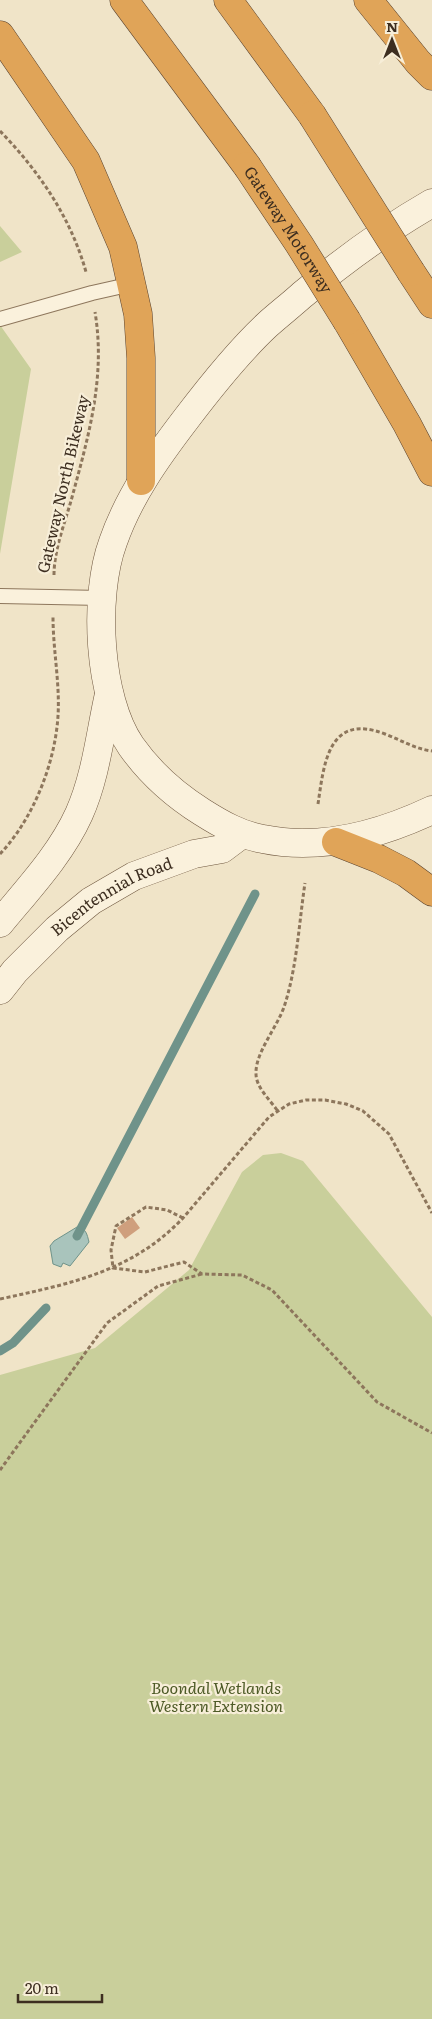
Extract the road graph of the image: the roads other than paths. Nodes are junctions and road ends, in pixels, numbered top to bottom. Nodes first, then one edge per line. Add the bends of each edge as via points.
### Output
1 (124, 0) edge
2 (228, 0) edge
3 (368, 0) edge
4 (0, 35) edge
5 (432, 76) edge
6 (432, 203) edge
7 (132, 284) junction
8 (432, 304) edge
9 (0, 319) edge
10 (432, 472) edge
11 (141, 481) junction
12 (0, 596) edge
13 (102, 598) junction
14 (109, 693) junction
15 (432, 810) edge
16 (242, 834) junction
17 (336, 842) junction
18 (432, 892) edge
19 (0, 923) edge
20 (0, 990) edge

1 - 10 highway, Gateway Motorway, bridge via 247,166 299,244 347,321
2 - 8 highway, bridge via 312,115
3 - 5 highway
4 - 7 highway via 86,161 123,247
6 - 11 main road via 348,257 267,325 214,384
7 - 9 lane
7 - 11 highway via 141,358
11 - 13 main road via 112,544 104,573
12 - 13 lane
13 - 14 main road via 101,628
14 - 16 main road via 130,745 148,767 178,797
14 - 19 main road via 97,757 79,814 48,863
15 - 17 main road via 411,820
16 - 17 main road via 284,843
16 - 20 main road, Bicentennial Road via 222,849 194,854 134,876 91,901 57,928
17 - 18 highway via 406,873

